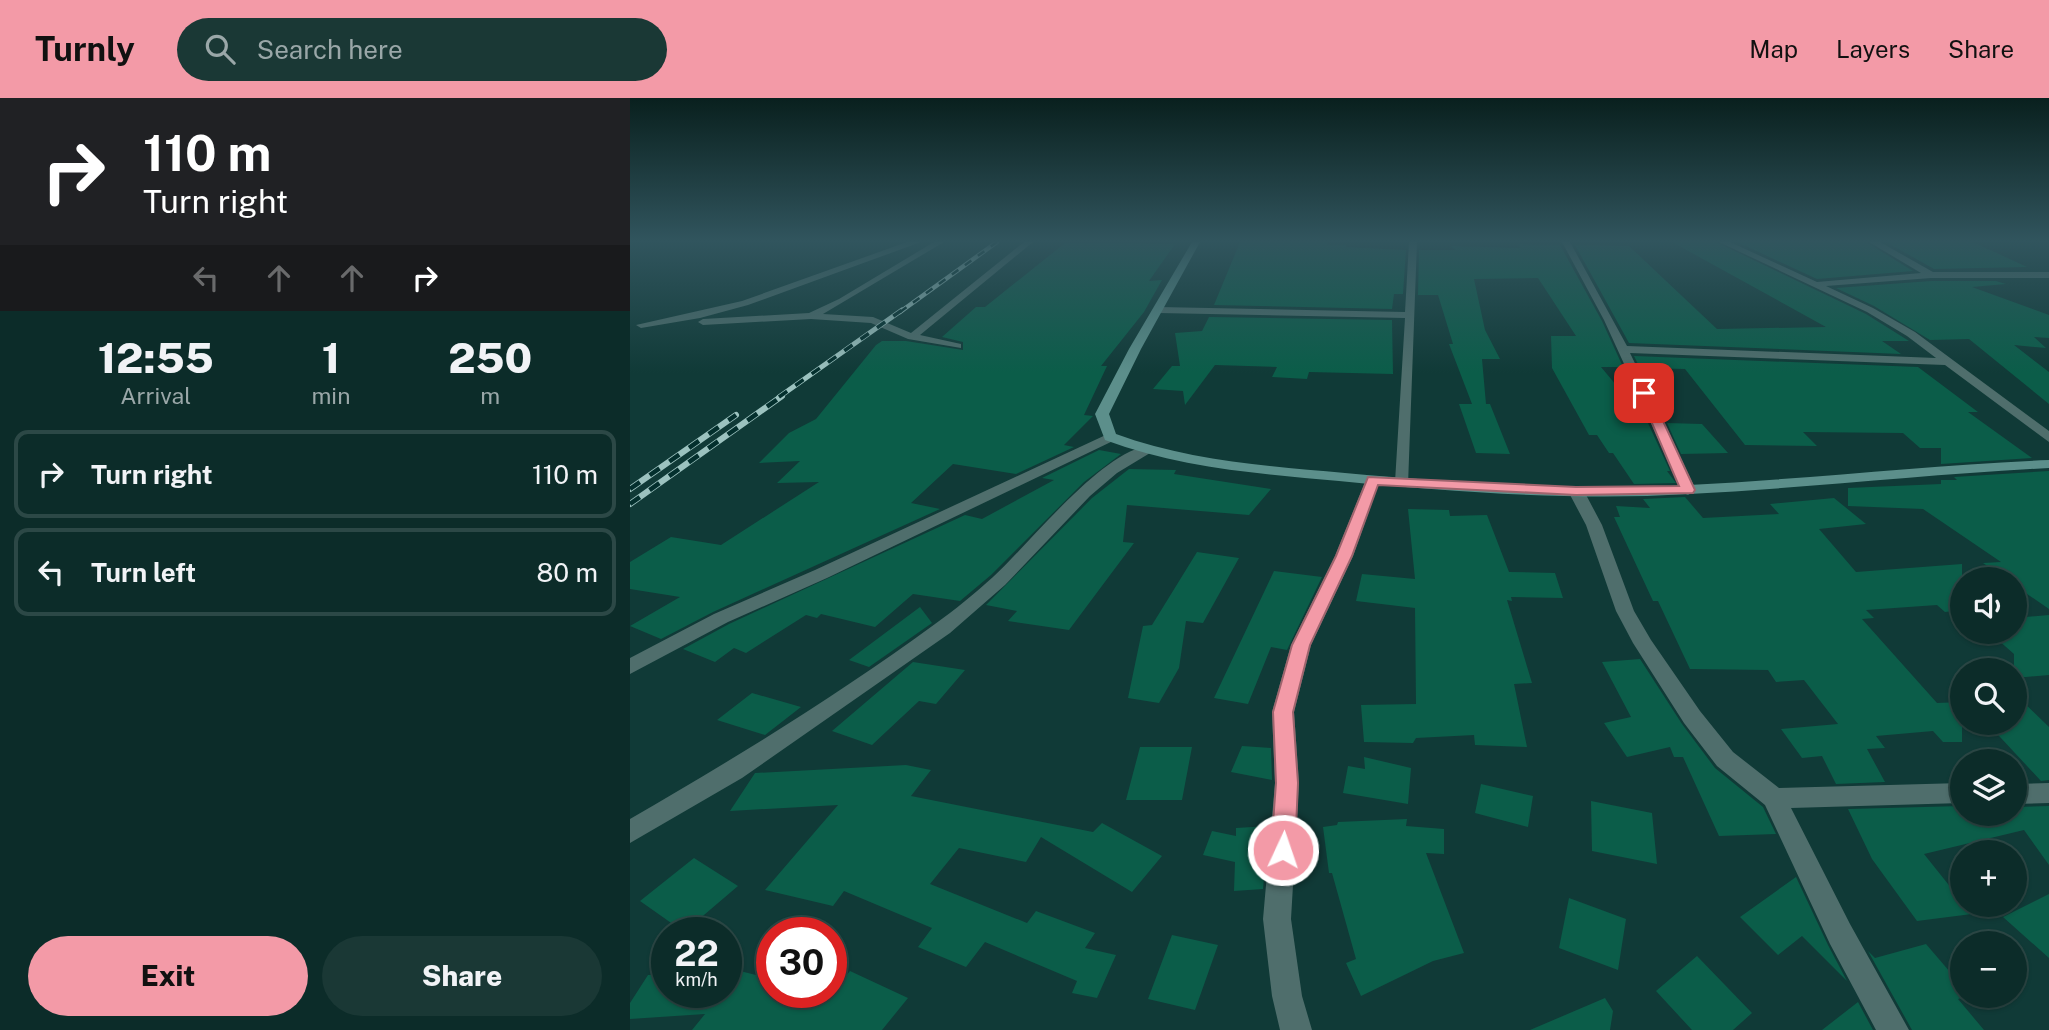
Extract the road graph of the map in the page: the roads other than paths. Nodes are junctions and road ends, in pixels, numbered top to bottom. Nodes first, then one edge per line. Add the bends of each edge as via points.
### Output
1 (790, 285) edge
2 (868, 285) edge
3 (975, 285) edge
4 (1172, 285) edge
5 (1411, 285) edge
6 (1588, 285) edge
7 (1819, 285) edge
8 (1159, 310) junction
9 (1410, 315) junction
10 (811, 316) junction
11 (635, 325) edge
12 (912, 337) junction
13 (957, 346) dead end
14 (1621, 349) junction
15 (1951, 362) junction
16 (1110, 437) junction
17 (2049, 438) edge
18 (1145, 450) junction
19 (2049, 464) edge
20 (1373, 480) junction
21 (1403, 482) junction
22 (1688, 490) junction
23 (1576, 491) junction
24 (630, 667) edge
25 (1950, 793) edge
26 (2049, 793) edge
27 (2027, 794) edge
28 (1774, 798) junction
29 (630, 832) edge
30 (1296, 1030) edge
31 (1893, 1030) edge

1 - 11 street via 717,311
2 - 10 street
3 - 12 street
4 - 8 street
5 - 9 street
6 - 14 street
7 - 15 street via 1870,310
8 - 9 street
8 - 16 street via 1128,358 1102,414
9 - 21 street
10 - 11 street
10 - 12 street via 873,320
12 - 13 street
14 - 15 street
14 - 22 street
15 - 17 street
16 - 18 street
16 - 24 street via 721,618
18 - 20 street via 1252,469
18 - 29 street via 1112,470 999,582 943,628 734,771
19 - 22 street
20 - 21 street
20 - 30 street via 1344,556 1301,645 1283,712 1287,783 1277,919
21 - 23 street
22 - 23 street
23 - 28 street via 1594,525 1625,611 1669,684 1725,759
25 - 28 street
26 - 27 street
28 - 31 street

